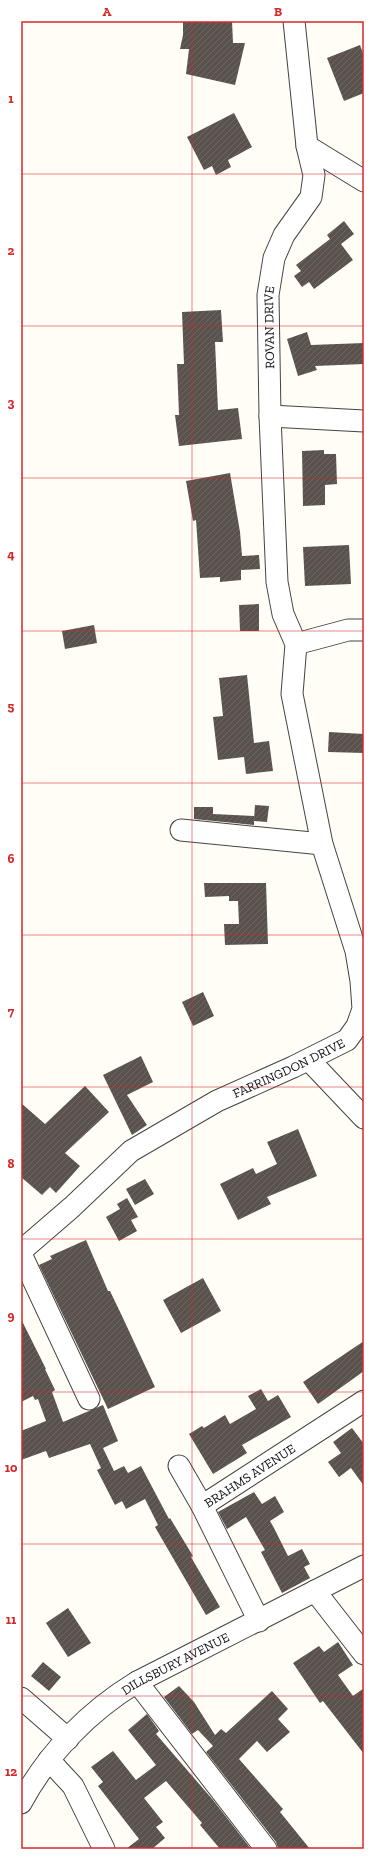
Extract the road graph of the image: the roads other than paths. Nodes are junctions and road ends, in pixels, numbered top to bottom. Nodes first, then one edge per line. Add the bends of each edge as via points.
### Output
1 (294, 21) edge
2 (307, 146) junction
3 (364, 181) edge
4 (270, 416) junction
5 (364, 421) edge
6 (364, 630) edge
7 (296, 644) junction
8 (181, 830) dead end
9 (322, 844) junction
10 (309, 1060) junction
11 (364, 1118) edge
12 (21, 1251) edge
13 (21, 1254) edge
14 (89, 1399) dead end
15 (364, 1401) edge
16 (179, 1466) dead end
17 (202, 1506) junction
18 (364, 1566) edge
19 (315, 1591) junction
20 (259, 1621) junction
21 (364, 1654) edge
22 (137, 1682) junction
23 (21, 1698) edge
24 (68, 1739) junction
25 (49, 1760) junction
26 (21, 1803) edge
27 (104, 1849) edge
28 (266, 1849) edge

1 - 2 street, ROVAN DRIVE
2 - 3 street
2 - 4 street, ROVAN DRIVE via 314,175 311,197 284,235 274,258 268,295
4 - 5 street
4 - 7 street, ROVAN DRIVE via 277,582 283,614
6 - 7 street via 348,630
7 - 9 street, FARRINGDON DRIVE via 292,694
8 - 9 street
9 - 10 street, FARRINGDON DRIVE via 356,951 363,1009 357,1026 347,1040
10 - 11 street
10 - 12 street, FARRINGDON DRIVE via 217,1102 131,1151
13 - 14 street
15 - 17 street, BRAHMS AVENUE
16 - 17 street
17 - 20 street, BRAHMS AVENUE
18 - 19 street, DILLSBURY AVENUE
19 - 20 street, DILLSBURY AVENUE
19 - 21 street
20 - 22 street, DILLSBURY AVENUE
22 - 24 street, DILLSBURY AVENUE via 113,1696
22 - 28 street
23 - 24 street
24 - 25 street, DILLSBURY AVENUE
25 - 26 street, DILLSBURY AVENUE
25 - 27 street via 73,1786

